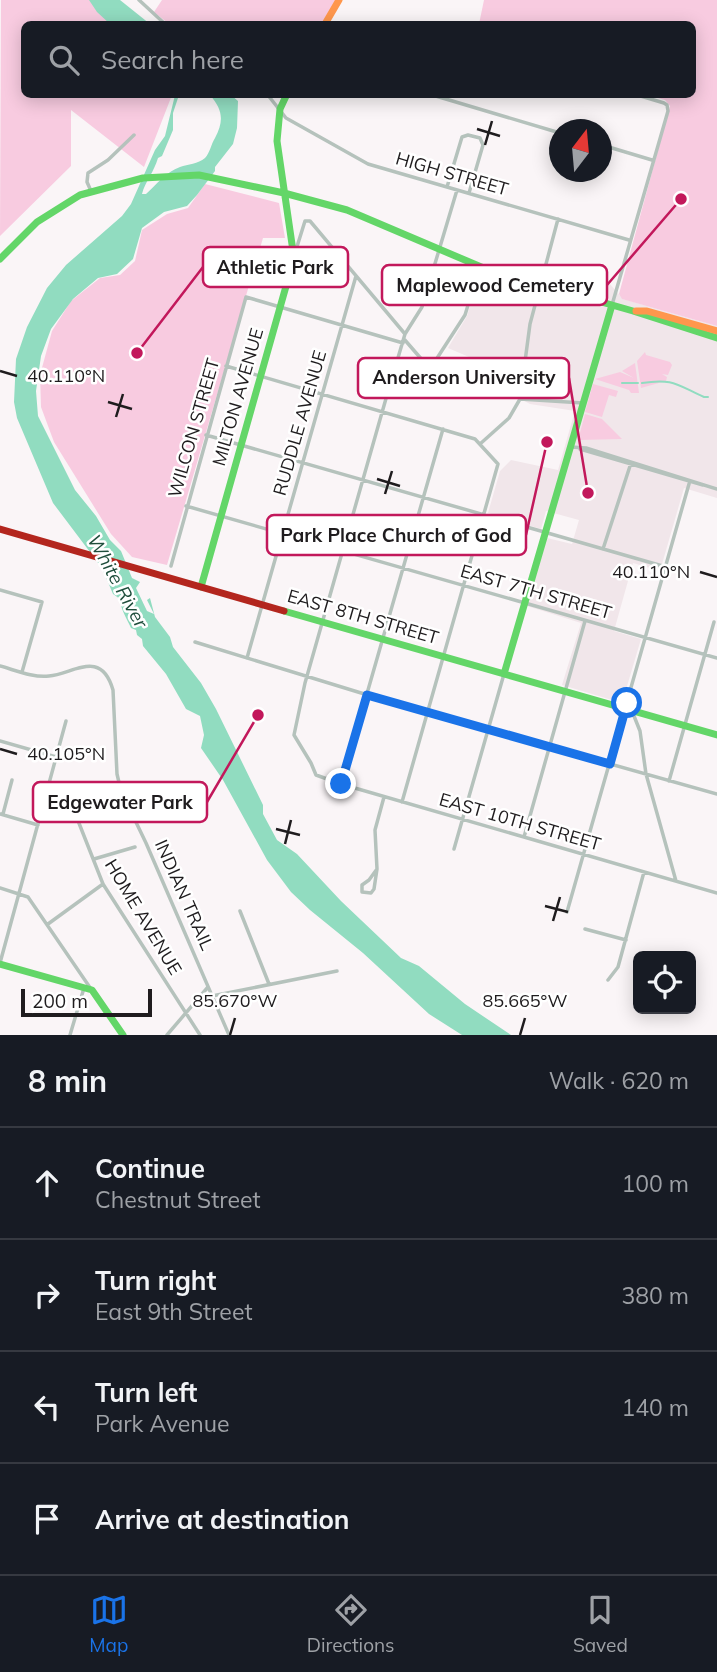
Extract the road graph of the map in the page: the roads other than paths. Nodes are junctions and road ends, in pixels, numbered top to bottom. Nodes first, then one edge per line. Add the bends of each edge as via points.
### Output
1 (139, 0) edge
2 (339, 0) edge
3 (162, 21) edge
4 (327, 21) edge
5 (271, 98) edge
6 (285, 98) edge
7 (442, 98) edge
8 (647, 98) edge
9 (280, 108) junction
10 (549, 130) edge
11 (134, 135) dead end
12 (612, 148) edge
13 (652, 160) junction
14 (447, 187) junction
15 (457, 190) junction
16 (91, 191) junction
17 (284, 193) junction
18 (469, 193) junction
19 (558, 219) junction
20 (629, 240) junction
21 (439, 249) junction
22 (294, 258) junction
23 (0, 259) edge
24 (480, 266) junction
25 (356, 276) junction
26 (539, 285) junction
27 (612, 304) junction
28 (280, 307) junction
29 (660, 318) junction
30 (342, 325) junction
31 (717, 331) edge
32 (717, 338) edge
33 (404, 339) junction
34 (226, 366) junction
35 (260, 376) junction
36 (323, 394) junction
37 (520, 399) junction
38 (583, 403) junction
39 (383, 411) junction
40 (443, 429) junction
41 (206, 435) junction
42 (480, 444) junction
43 (241, 445) junction
44 (574, 447) junction
45 (303, 463) junction
46 (631, 463) junction
47 (364, 481) junction
48 (689, 484) dead end
49 (717, 489) edge
50 (423, 498) junction
51 (186, 506) junction
52 (483, 515) junction
53 (221, 516) junction
54 (0, 529) edge
55 (544, 533) junction
56 (282, 534) junction
57 (603, 550) junction
58 (344, 551) junction
59 (171, 566) dead end
60 (666, 567) junction
61 (403, 568) junction
62 (463, 585) junction
63 (201, 587) junction
64 (0, 590) edge
65 (524, 603) junction
66 (262, 605) junction
67 (585, 620) junction
68 (323, 622) junction
69 (714, 622) dead end
70 (646, 638) junction
71 (383, 640) junction
72 (195, 642) dead end
73 (705, 655) junction
74 (443, 657) junction
75 (247, 658) junction
76 (717, 658) edge
77 (0, 666) edge
78 (22, 672) junction
79 (504, 674) junction
80 (307, 677) junction
81 (566, 691) junction
82 (367, 695) junction
83 (628, 710) junction
84 (427, 712) junction
85 (66, 721) dead end
86 (684, 726) junction
87 (488, 729) junction
88 (717, 735) edge
89 (0, 741) edge
90 (550, 747) junction
91 (56, 757) junction
92 (610, 764) junction
93 (646, 774) junction
94 (12, 780) dead end
95 (669, 781) junction
96 (341, 784) junction
97 (717, 794) edge
98 (384, 797) junction
99 (402, 802) junction
100 (127, 806) junction
101 (43, 807) junction
102 (73, 808) junction
103 (1, 814) edge
104 (462, 819) junction
105 (38, 825) junction
106 (524, 837) junction
107 (135, 847) dead end
108 (454, 849) dead end
109 (584, 855) junction
110 (93, 859) junction
111 (377, 869) junction
112 (644, 872) junction
113 (676, 881) junction
114 (103, 884) junction
115 (0, 888) edge
116 (717, 893) edge
117 (20, 894) junction
118 (240, 911) dead end
119 (567, 912) dead end
120 (48, 924) junction
121 (585, 929) dead end
122 (625, 940) junction
123 (0, 963) edge
124 (337, 971) dead end
125 (608, 980) dead end
126 (269, 984) junction
127 (208, 987) junction
128 (88, 989) junction
129 (212, 996) junction
130 (185, 1013) junction
131 (70, 1035) edge
132 (123, 1035) edge
133 (167, 1035) edge
134 (200, 1035) edge
135 (229, 1035) edge

1 - 3 street
2 - 4 main road
5 - 9 street, HIGH STREET
6 - 9 main road
7 - 10 street
8 - 13 street via 664,103 668,111
9 - 14 street, HIGH STREET via 286,118 368,164
9 - 17 main road via 277,141
11 - 16 street via 88,173
12 - 13 street
13 - 20 street
14 - 15 street, HIGH STREET
14 - 18 street via 462,137 480,138 483,145
15 - 18 street, HIGH STREET
15 - 21 street
16 - 17 main road via 171,174 223,179
16 - 23 main road via 37,222
17 - 21 main road via 347,210
17 - 22 main road
18 - 19 street, HIGH STREET
19 - 20 street, HIGH STREET
19 - 26 street
20 - 27 street
21 - 24 main road
21 - 33 street via 422,307
22 - 25 street, MILTON AVENUE via 305,220 310,221
22 - 28 main road, MILTON AVENUE
24 - 26 main road
24 - 33 street via 465,315 430,369
25 - 30 street, RUDDLE AVENUE
25 - 33 street
26 - 27 main road
26 - 37 street
27 - 29 main road
27 - 38 main road
28 - 30 street
28 - 34 street, WILCON STREET via 246,297
28 - 35 main road, MILTON AVENUE
29 - 31 main road
29 - 32 main road
30 - 33 street
30 - 36 street, RUDDLE AVENUE
33 - 39 street
34 - 35 street
34 - 41 street, WILCON STREET
35 - 36 street
35 - 43 main road, MILTON AVENUE
36 - 39 street
36 - 45 street, RUDDLE AVENUE
37 - 38 street
37 - 42 street via 509,418
38 - 44 main road
39 - 40 street
39 - 47 street
40 - 42 street
40 - 50 street
41 - 43 street
41 - 51 street, WILCON STREET
42 - 52 street via 498,464
43 - 45 street
43 - 53 main road, MILTON AVENUE
44 - 46 street
44 - 55 main road
45 - 47 street
45 - 56 street, RUDDLE AVENUE
46 - 49 street
46 - 57 street
47 - 50 street
47 - 58 street
48 - 60 street
50 - 52 street
50 - 61 street
51 - 53 street, EAST 7TH STREET
51 - 59 street, WILCON STREET
52 - 55 street
52 - 62 street
53 - 56 street, EAST 7TH STREET
53 - 63 main road, MILTON AVENUE
54 - 63 main road, EAST 8TH STREET
55 - 57 street
55 - 65 main road
56 - 58 street, EAST 7TH STREET
56 - 66 street, RUDDLE AVENUE
57 - 60 street
58 - 61 street, EAST 7TH STREET
58 - 68 street
60 - 70 street
61 - 62 street, EAST 7TH STREET
61 - 71 street
62 - 65 street, EAST 7TH STREET
62 - 74 street
63 - 66 main road, EAST 8TH STREET
64 - 78 street via 43,602
65 - 67 street, EAST 7TH STREET
65 - 79 main road
66 - 68 main road, EAST 8TH STREET
66 - 75 street, RUDDLE AVENUE
67 - 70 street, EAST 7TH STREET
67 - 81 street
68 - 71 main road, EAST 8TH STREET
68 - 80 street
69 - 73 street
70 - 73 street, EAST 7TH STREET
70 - 83 street
71 - 74 main road, EAST 8TH STREET
71 - 82 street
72 - 75 street
73 - 76 street, EAST 7TH STREET
73 - 86 street
74 - 79 main road, EAST 8TH STREET
74 - 84 street
75 - 80 street
77 - 78 street
78 - 100 street, INDIAN TRAIL via 47,677 88,666 108,678 113,690 117,774
79 - 81 main road, EAST 8TH STREET
79 - 87 street
80 - 82 street
80 - 96 street, EAST 10TH STREET via 294,733 316,775
81 - 83 main road, EAST 8TH STREET
81 - 90 street
82 - 84 street
82 - 96 street
83 - 86 main road, EAST 8TH STREET
83 - 92 street
83 - 93 street via 640,731
84 - 87 street
84 - 99 street
85 - 91 street
86 - 88 main road, EAST 8TH STREET
86 - 95 street
87 - 90 street
87 - 104 street
89 - 91 street
90 - 92 street
90 - 106 street
91 - 101 street
92 - 93 street
92 - 109 street
93 - 95 street
93 - 113 street
94 - 103 street
95 - 97 street
96 - 98 street, EAST 10TH STREET
98 - 99 street, EAST 10TH STREET
98 - 111 street via 375,830
99 - 104 street, EAST 10TH STREET
100 - 102 street
100 - 127 street, INDIAN TRAIL
101 - 102 street
101 - 105 street
102 - 110 street, HOME AVENUE
103 - 105 street
104 - 106 street, EAST 10TH STREET
104 - 108 street
105 - 117 street
106 - 109 street, EAST 10TH STREET
107 - 110 street
109 - 112 street, EAST 10TH STREET
109 - 119 street
110 - 114 street, HOME AVENUE
111 - 111 street via 362,885 362,892 374,889
112 - 113 street, EAST 10TH STREET
112 - 122 street
113 - 116 street, EAST 10TH STREET
114 - 120 street
114 - 130 street, HOME AVENUE
115 - 117 street
117 - 120 street via 29,897
117 - 123 street
118 - 126 street
120 - 128 street
121 - 122 street
122 - 125 street via 618,967
123 - 128 main road
124 - 126 street
126 - 129 street
127 - 129 street, INDIAN TRAIL
127 - 130 street
128 - 131 street
128 - 132 main road
129 - 135 street, INDIAN TRAIL
130 - 133 street
130 - 134 street, HOME AVENUE

